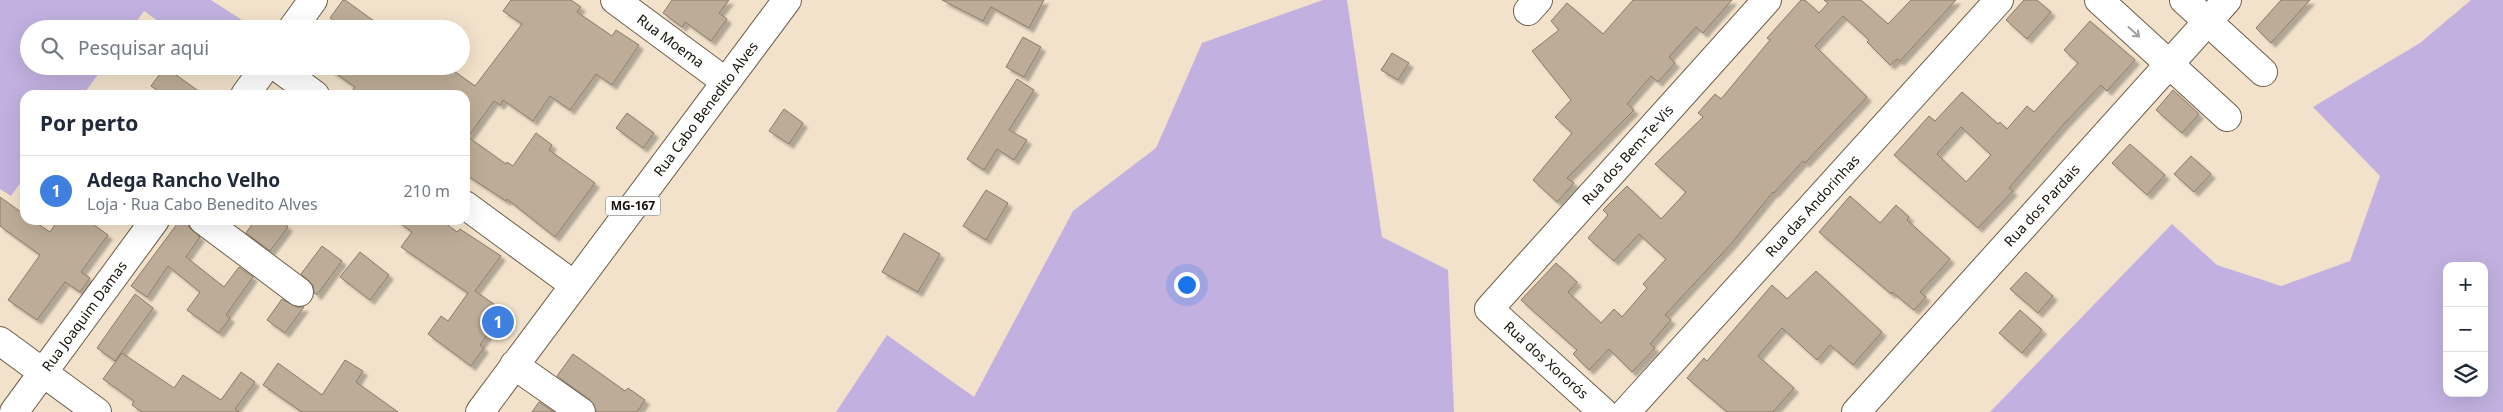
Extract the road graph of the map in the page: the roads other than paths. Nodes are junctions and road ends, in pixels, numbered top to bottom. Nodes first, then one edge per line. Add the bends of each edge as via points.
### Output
1 (313, 0) edge
2 (615, 0) edge
3 (787, 0) edge
4 (1767, 0) edge
5 (1998, 0) edge
6 (2099, 0) edge
7 (2184, 0) edge
8 (2227, 0) edge
9 (299, 20) edge
10 (2208, 22) junction
11 (2169, 64) junction
12 (2263, 72) dead end
13 (259, 75) edge
14 (288, 75) edge
15 (726, 82) junction
16 (249, 90) edge
17 (308, 90) edge
18 (2227, 118) dead end
19 (470, 209) edge
20 (151, 225) edge
21 (210, 225) edge
22 (574, 284) junction
23 (299, 292) dead end
24 (1489, 309) joint
25 (0, 341) edge
26 (514, 365) junction
27 (42, 373) junction
28 (14, 412) edge
29 (97, 412) edge
30 (480, 412) edge
31 (581, 412) edge
32 (1603, 412) edge
33 (1626, 412) edge
34 (1856, 412) edge

1 - 9 street
2 - 15 street, Rua Moema
3 - 15 street, Rua Cabo Benedito Alves / MG-167
4 - 24 street, Rua dos Bem-Te-Vis
5 - 33 street, Rua das Andorinhas
6 -> 11 street
7 - 10 street
8 - 10 street, Rua dos Pardais
10 - 11 street, Rua dos Pardais
10 - 12 street
11 - 18 street
11 - 34 street, Rua dos Pardais
13 - 16 street
14 - 17 street
15 - 22 street, Rua Cabo Benedito Alves / MG-167
19 - 22 street
20 - 27 street, Rua Joaquim Damas
21 - 23 street
22 - 26 street, Rua Cabo Benedito Alves / MG-167
24 - 32 street, Rua dos Xororós
25 - 27 street
26 - 30 street, Rua Cabo Benedito Alves / MG-167
26 - 31 street
27 - 28 street, Rua Joaquim Damas
27 - 29 street

